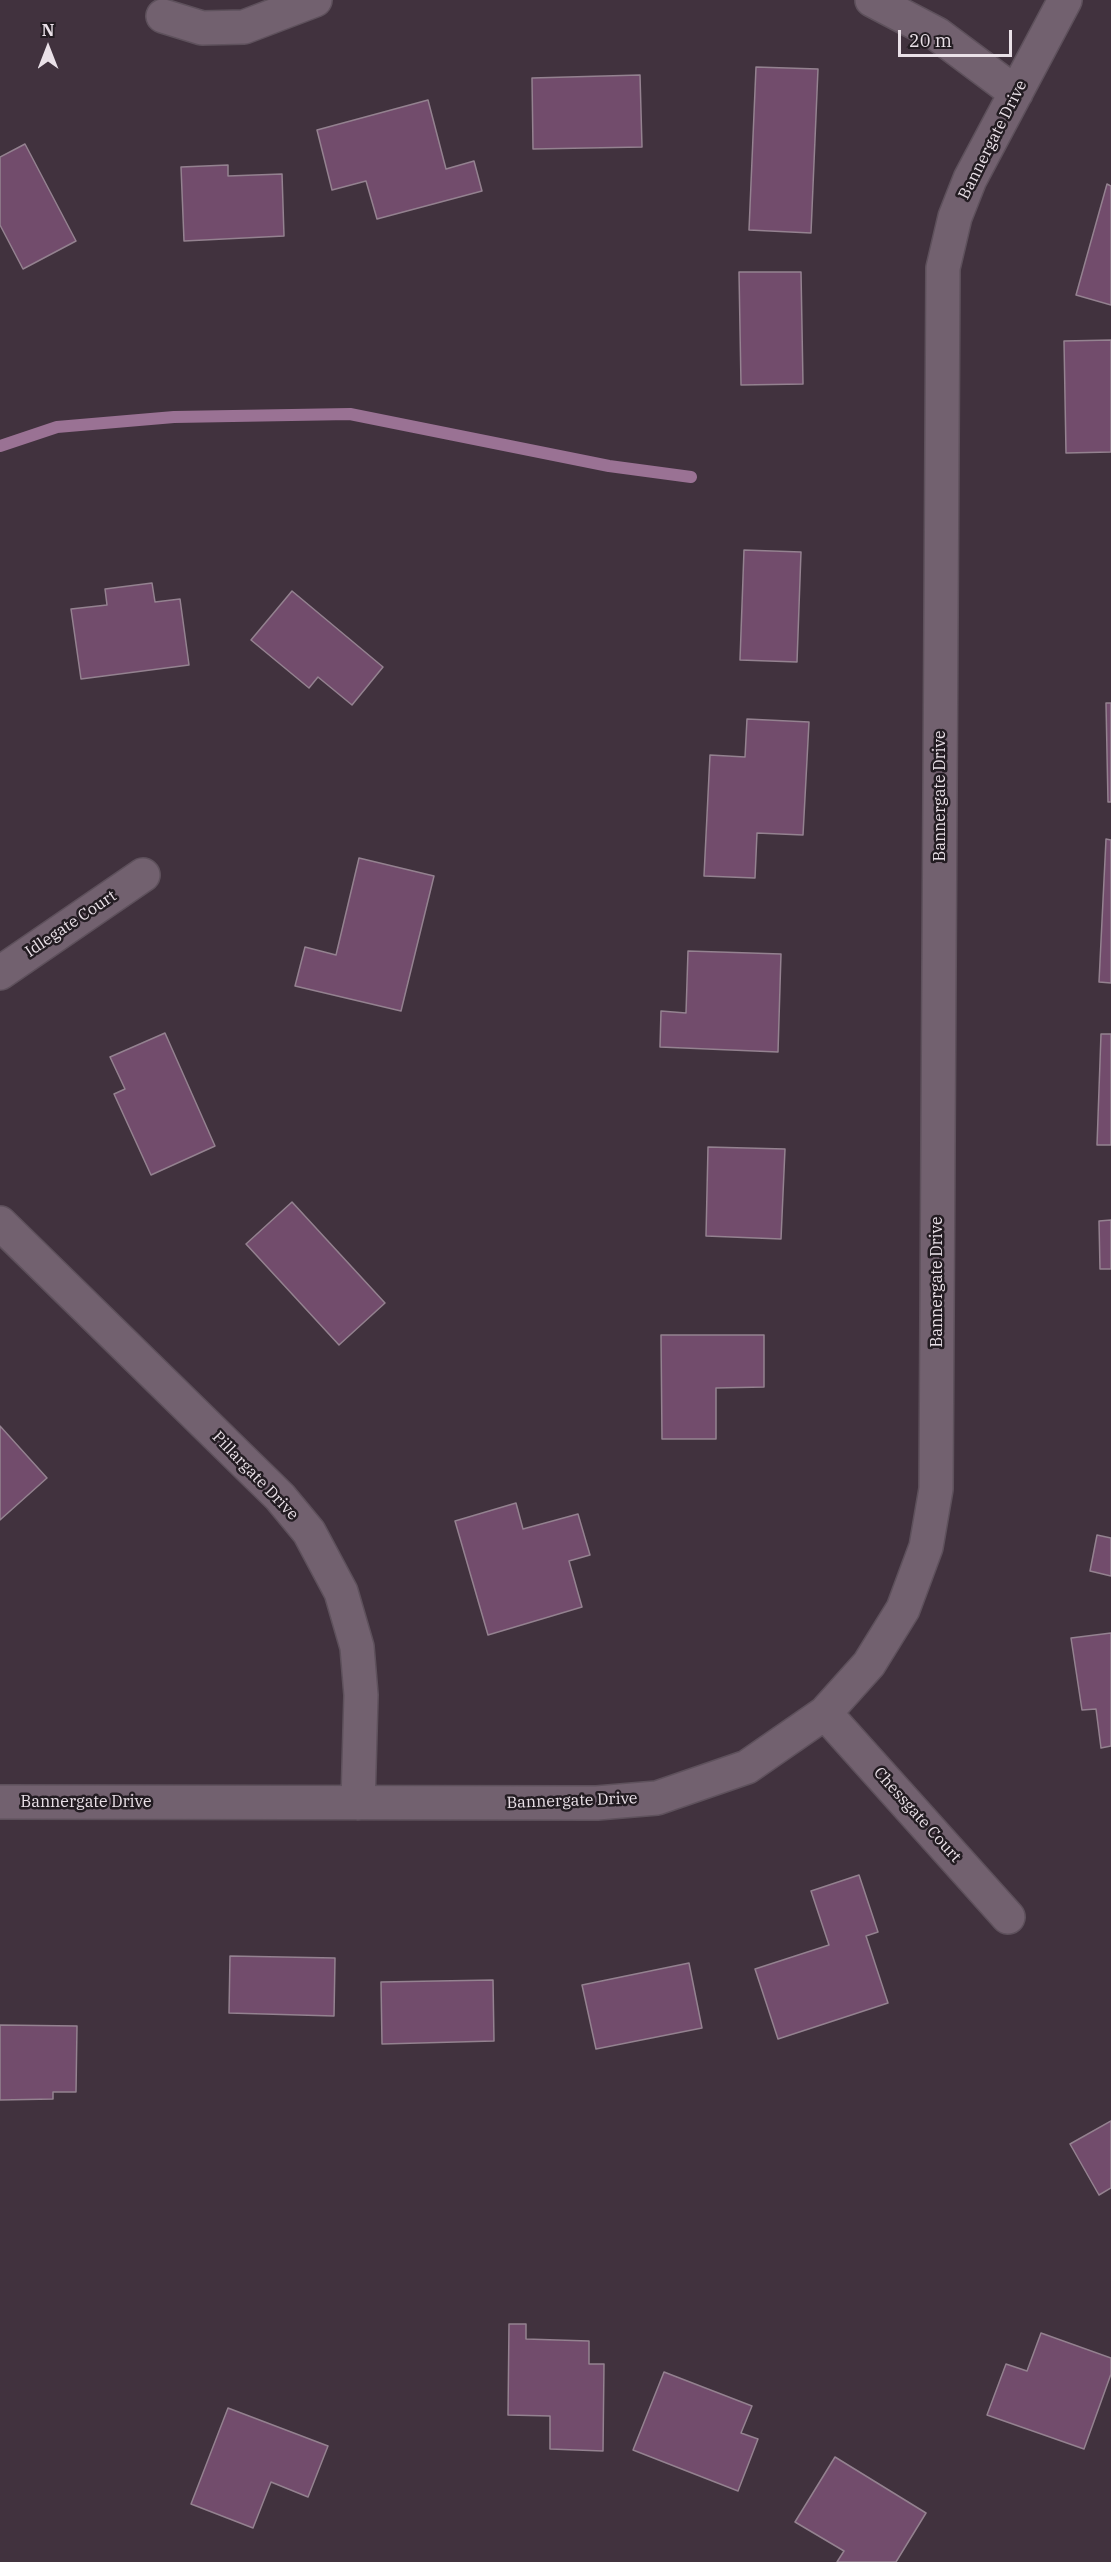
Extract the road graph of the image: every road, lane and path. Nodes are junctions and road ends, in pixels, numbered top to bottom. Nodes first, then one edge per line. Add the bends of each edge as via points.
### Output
1 (315, 0) edge
2 (872, 0) edge
3 (1065, 0) edge
4 (163, 16) dead end
5 (1016, 93) junction
6 (143, 875) dead end
7 (0, 973) edge
8 (0, 1222) edge
9 (825, 1713) junction
10 (0, 1802) edge
11 (358, 1803) junction
12 (1008, 1917) dead end

1 - 4 street via 244,27 202,28
2 - 5 street via 937,34
3 - 5 street, Bannergate Drive
5 - 9 street, Bannergate Drive via 970,179 955,217 943,268 936,1489 926,1547 903,1609 869,1664
6 - 7 street, Idlegate Court
8 - 11 street, Pillargate Drive via 280,1497 309,1532 341,1592 357,1647 361,1695
9 - 11 street, Bannergate Drive via 747,1767 657,1798 597,1803
9 - 12 street, Chessgate Court
10 - 11 street, Bannergate Drive

